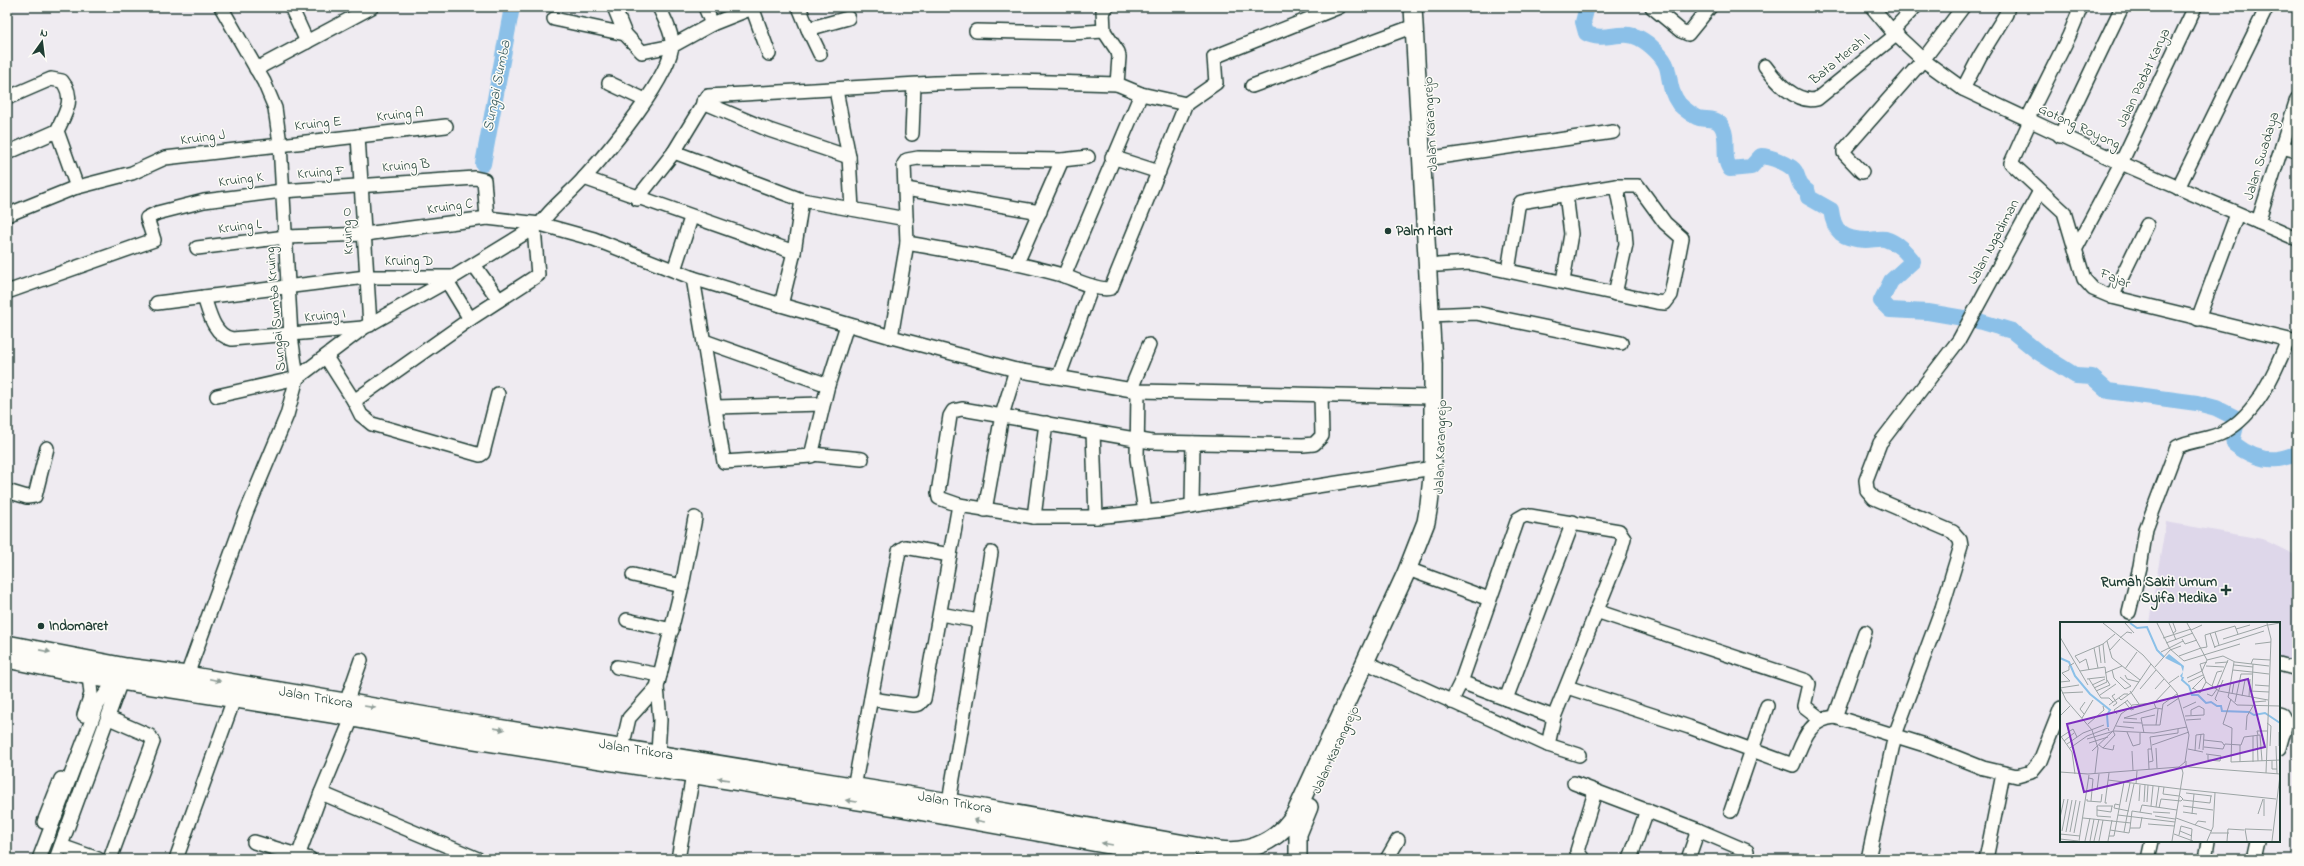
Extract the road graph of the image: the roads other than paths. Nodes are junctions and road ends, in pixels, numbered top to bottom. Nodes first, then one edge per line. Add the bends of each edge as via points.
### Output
1 (221, 7) edge
2 (291, 7) edge
3 (372, 7) edge
4 (614, 7) edge
5 (660, 7) edge
6 (705, 7) edge
7 (753, 7) edge
8 (799, 7) edge
9 (1339, 7) edge
10 (1413, 7) edge
11 (1424, 7) edge
12 (1652, 7) edge
13 (1710, 7) edge
14 (1872, 7) edge
15 (1915, 7) edge
16 (1963, 7) edge
17 (2008, 7) edge
18 (2081, 7) edge
19 (2122, 7) edge
20 (2195, 7) edge
21 (2267, 7) edge
22 (1104, 8) edge
23 (353, 11) edge
24 (848, 18) dead end
25 (554, 19) dead end
26 (712, 24) junction
27 (1414, 26) junction
28 (808, 29) junction
29 (976, 30) dead end
30 (1104, 31) junction
31 (1895, 32) junction
32 (625, 34) junction
33 (308, 42) junction
34 (672, 46) junction
35 (769, 54) dead end
36 (820, 54) dead end
37 (1923, 60) junction
38 (1765, 66) dead end
39 (256, 70) junction
40 (609, 83) dead end
41 (1117, 84) junction
42 (914, 85) junction
43 (1252, 86) dead end
44 (1423, 88) junction
45 (1963, 89) junction
46 (836, 90) junction
47 (1141, 94) junction
48 (7, 98) edge
49 (2297, 99) edge
50 (645, 100) junction
51 (703, 102) junction
52 (1186, 104) junction
53 (2028, 121) junction
54 (446, 126) dead end
55 (57, 131) junction
56 (1613, 132) dead end
57 (912, 134) dead end
58 (358, 136) junction
59 (2060, 136) junction
60 (280, 144) junction
61 (2282, 147) junction
62 (2297, 151) edge
63 (674, 152) junction
64 (7, 153) edge
65 (849, 157) junction
66 (1112, 157) junction
67 (1088, 158) dead end
68 (1432, 158) junction
69 (1062, 160) junction
70 (2122, 164) junction
71 (1159, 172) junction
72 (1862, 172) dead end
73 (584, 178) junction
74 (361, 186) junction
75 (1616, 186) junction
76 (77, 187) junction
77 (2178, 188) junction
78 (906, 189) junction
79 (282, 191) junction
80 (2040, 191) junction
81 (1566, 194) junction
82 (637, 199) junction
83 (802, 200) junction
84 (852, 210) junction
85 (1040, 212) junction
86 (7, 214) edge
87 (2237, 214) junction
88 (488, 218) junction
89 (691, 218) junction
90 (906, 219) junction
91 (2258, 222) junction
92 (2147, 225) dead end
93 (537, 226) junction
94 (365, 234) junction
95 (286, 237) junction
96 (2297, 239) edge
97 (907, 243) junction
98 (198, 248) dead end
99 (2075, 250) junction
100 (794, 252) junction
101 (1017, 264) junction
102 (474, 265) junction
103 (1438, 265) junction
104 (674, 270) junction
105 (1508, 271) junction
106 (1064, 276) junction
107 (366, 278) junction
108 (694, 278) junction
109 (449, 279) junction
110 (1563, 281) junction
111 (287, 286) junction
112 (1092, 286) junction
113 (7, 292) edge
114 (1615, 294) junction
115 (204, 297) junction
116 (2112, 298) junction
117 (499, 300) junction
118 (157, 303) dead end
119 (781, 305) junction
120 (1436, 315) junction
121 (470, 319) junction
122 (2198, 319) junction
123 (847, 325) junction
124 (366, 326) junction
125 (291, 336) junction
126 (891, 337) junction
127 (704, 341) junction
128 (2292, 341) edge
129 (1621, 343) dead end
130 (1149, 346) dead end
131 (326, 357) junction
132 (1016, 370) junction
133 (1059, 376) junction
134 (298, 378) junction
135 (828, 385) junction
136 (1134, 390) junction
137 (498, 394) dead end
138 (1321, 395) junction
139 (217, 396) dead end
140 (1433, 397) junction
141 (354, 401) junction
142 (823, 404) junction
143 (716, 407) junction
144 (1002, 415) junction
145 (1046, 423) junction
146 (1093, 432) junction
147 (1137, 440) junction
148 (1193, 443) junction
149 (47, 448) dead end
150 (812, 454) junction
151 (862, 459) dead end
152 (1433, 468) junction
153 (7, 491) edge
154 (959, 505) junction
155 (1192, 506) junction
156 (985, 510) junction
157 (1145, 512) junction
158 (1034, 517) junction
159 (1096, 517) junction
160 (695, 518) dead end
161 (1573, 522) junction
162 (991, 553) dead end
163 (950, 555) junction
164 (1416, 572) junction
165 (633, 576) dead end
166 (682, 586) junction
167 (1489, 599) junction
168 (1596, 611) junction
169 (2129, 612) dead end
170 (940, 614) junction
171 (627, 620) dead end
172 (979, 621) junction
173 (672, 630) junction
174 (1865, 632) dead end
175 (7, 644) edge
176 (7, 659) edge
177 (361, 660) dead end
178 (2280, 664) edge
179 (1374, 666) junction
180 (617, 667) dead end
181 (2297, 669) edge
182 (187, 675) junction
183 (89, 676) junction
184 (119, 681) junction
185 (659, 681) junction
186 (1461, 682) junction
187 (1567, 686) junction
188 (234, 699) junction
189 (871, 699) junction
190 (1506, 699) junction
191 (1451, 702) junction
192 (93, 703) junction
193 (1767, 706) dead end
194 (2060, 710) edge
195 (349, 711) junction
196 (2280, 714) edge
197 (1554, 717) junction
198 (1835, 717) junction
199 (109, 718) junction
200 (1821, 719) junction
201 (1894, 735) junction
202 (2280, 744) edge
203 (1548, 745) junction
204 (622, 748) junction
205 (1751, 750) junction
206 (602, 752) junction
207 (658, 753) junction
208 (1579, 755) dead end
209 (2003, 774) junction
210 (693, 775) junction
211 (1574, 783) dead end
212 (854, 787) junction
213 (1595, 792) junction
214 (321, 793) junction
215 (949, 802) junction
216 (1647, 810) junction
217 (1731, 811) dead end
218 (1698, 830) junction
219 (1398, 840) dead end
220 (254, 842) dead end
221 (2152, 842) edge
222 (2208, 842) edge
223 (2257, 842) edge
224 (1263, 843) junction
225 (61, 846) junction
226 (302, 858) edge
227 (30, 859) edge
228 (39, 859) edge
229 (56, 859) edge
230 (98, 859) edge
231 (110, 859) edge
232 (176, 859) edge
233 (478, 859) edge
234 (678, 859) edge
235 (1187, 859) edge
236 (1245, 859) edge
237 (1298, 859) edge
238 (1387, 859) edge
239 (1583, 859) edge
240 (1630, 859) edge
241 (1688, 859) edge
242 (1744, 859) edge
243 (1868, 859) edge
244 (1986, 859) edge
245 (2148, 859) edge
246 (2204, 859) edge
247 (2253, 859) edge

1 - 39 street, Sungai Sumba Kruing
2 - 33 street
3 - 23 street
4 - 32 street
5 - 34 street
6 - 26 street
7 - 26 street
7 - 35 street
8 - 28 street
9 - 52 street via 1214,57 1214,87
10 - 27 main road, Jalan Karangrejo
11 - 44 main road, Jalan Karangrejo
12 - 13 street via 1688,34
14 - 31 street, Gotong Royong
15 - 31 street
16 - 37 street
17 - 45 street
18 - 53 street
19 - 59 street
20 - 70 street, Jalan Padat Karya
21 - 77 street
22 - 30 street
23 - 33 street
24 - 28 street
25 - 32 street
26 - 34 street
27 - 43 street
27 - 44 main road, Jalan Karangrejo
28 - 36 street
29 - 30 street via 1071,33
30 - 41 street via 1118,52
31 - 37 street, Gotong Royong
31 - 38 street, Bata Merah I via 1845,78 1813,100 1797,96 1785,88
32 - 34 street via 642,52
33 - 39 street
34 - 50 street via 660,78
37 - 45 street, Gotong Royong
37 - 72 street via 1844,150
39 - 60 street, Sungai Sumba Kruing via 275,108
40 - 50 street
41 - 42 street via 1017,81
41 - 47 street
42 - 46 street
42 - 57 street
44 - 68 main road, Jalan Karangrejo
44 - 120 main road, Jalan Karangrejo
45 - 53 street, Gotong Royong
46 - 51 street via 714,95 708,96
46 - 65 street
47 - 52 street
47 - 66 street
48 - 55 street via 51,80 62,82 68,89 70,103
49 - 61 street, Jalan Swadaya
50 - 73 street
51 - 63 street
51 - 65 street via 769,130
52 - 71 street
53 - 59 street, Gotong Royong
53 - 80 street, Fajar via 2011,163
54 - 58 street, Kruing A
55 - 64 street
55 - 76 street
56 - 68 street
58 - 60 street, Kruing E
58 - 74 street, Kruing O
59 - 70 street, Gotong Royong
60 - 76 street, Kruing J via 165,158 132,173
60 - 79 street, Sungai Sumba Kruing
61 - 62 street
61 - 91 street, Jalan Swadaya
63 - 82 street
63 - 83 street
65 - 84 street
66 - 71 street
66 - 106 street
67 - 69 street
68 - 103 main road, Jalan Karangrejo
69 - 78 street via 910,158 904,164
69 - 85 street
70 - 77 street, Gotong Royong
70 - 99 street, Jalan Padat Karya
71 - 112 street via 1115,282 1108,290
73 - 82 street
73 - 93 street
74 - 79 street, Kruing F
74 - 88 street, Kruing B via 453,178 484,180
74 - 94 street, Kruing O
75 - 81 street
75 - 114 street via 1626,244
75 - 114 street via 1641,187 1665,223 1681,235 1682,240 1667,302
76 - 86 street, Kruing J
77 - 87 street, Gotong Royong
78 - 85 street
78 - 90 street
79 - 95 street, Sungai Sumba Kruing
79 - 113 street, Kruing K via 204,201 157,213 147,218 154,240
80 - 99 street, Fajar via 2064,212
80 - 201 street, Jalan Ngadiman via 1968,325 1950,353 1880,443 1866,480 1867,490 1874,498 1953,532 1960,540 1961,546 1942,608
81 - 105 street via 1519,204
81 - 110 street via 1571,234
82 - 89 street
83 - 84 street
83 - 100 street
84 - 90 street
85 - 101 street
87 - 91 street, Gotong Royong
87 - 122 street
88 - 93 street, Kruing C
88 - 94 street, Kruing C
89 - 100 street
89 - 104 street
90 - 97 street
91 - 96 street, Gotong Royong
92 - 116 street
93 - 102 street
93 - 104 street, Kruing C via 594,239
93 - 117 street via 538,275
94 - 95 street, Kruing C
94 - 107 street, Kruing O
95 - 98 street, Kruing L
95 - 111 street, Sungai Sumba Kruing
97 - 101 street
97 - 126 street
99 - 116 street, Fajar via 2088,285
100 - 119 street
101 - 106 street
102 - 109 street
102 - 117 street
103 - 105 street via 1470,263
103 - 120 main road, Jalan Karangrejo
104 - 108 street, Kruing C
105 - 110 street
106 - 112 street
107 - 109 street, Kruing D
107 - 111 street, Kruing D
107 - 124 street, Kruing O
108 - 119 street, Kruing C
108 - 127 street
109 - 121 street
109 - 124 street
110 - 114 street
111 - 115 street, Kruing D
111 - 125 street, Sungai Sumba Kruing
112 - 133 street
115 - 118 street, Kruing D
115 - 125 street, Kruing I via 213,323 221,336
116 - 122 street, Fajar
117 - 121 street
119 - 123 street, Kruing C
120 - 129 street via 1476,313
120 - 140 main road, Jalan Karangrejo
120 - 164 main road, Jalan Karangrejo via 1444,365 1443,471 1437,517
121 - 141 street
122 - 128 street, Fajar
123 - 126 street, Kruing C
123 - 135 street
124 - 125 street, Kruing I
124 - 131 street
125 - 134 street, Sungai Sumba Kruing
126 - 132 street, Kruing C
127 - 135 street
127 - 143 street
128 - 169 street via 2262,395 2239,420 2224,432 2177,447 2146,528
130 - 136 street
131 - 134 street
131 - 141 street
132 - 133 street, Kruing C
132 - 144 street
133 - 136 street, Kruing C
134 - 139 street
134 - 182 street, Sungai Sumba Kruing via 287,415 246,514
135 - 142 street
136 - 138 street, Kruing C
136 - 147 street
137 - 141 street via 483,453 480,455 372,424 361,415
138 - 140 street, Kruing C
138 - 148 street via 1322,436 1314,444
140 - 152 main road, Jalan Karangrejo
142 - 143 street
142 - 150 street
143 - 150 street via 724,462 808,457
144 - 145 street
144 - 154 street via 962,409 953,411 950,416 939,496 942,501
144 - 156 street
145 - 146 street
145 - 158 street
146 - 147 street
146 - 159 street
147 - 148 street
147 - 157 street
148 - 155 street
149 - 153 street via 35,496 27,497
150 - 151 street
152 - 155 street
152 - 224 main road, Jalan Karangrejo via 1426,522 1406,573 1296,812 1280,833
154 - 156 street
154 - 163 street
155 - 157 street
156 - 158 street
157 - 159 street
158 - 159 street
160 - 166 street
161 - 167 street via 1525,515 1518,519
161 - 168 street via 1613,529 1624,536 1620,553
161 - 190 street
162 - 172 street
163 - 170 street
163 - 189 street via 905,547 899,551
164 - 167 street
164 - 179 main road, Jalan Karangrejo
165 - 166 street
166 - 173 street
167 - 186 street
168 - 187 street
168 - 200 street via 1807,681 1809,684 1804,706
170 - 172 street
170 - 189 street via 922,702 913,705
171 - 173 street
172 - 215 street
173 - 185 street
174 - 198 street
175 -> 182 main road, Jalan Trikora via 126,667
176 - 183 main road, Jalan Trikora
177 - 195 street
178 - 181 street
179 - 191 street
179 - 237 main road, Jalan Karangrejo via 1298,834
180 - 185 street
182 -> 195 main road, Jalan Trikora
183 - 184 main road, Jalan Trikora
183 - 192 street
184 - 188 main road, Jalan Trikora
184 - 192 street
184 - 199 street
185 - 204 street via 629,718
185 - 207 street
186 - 190 street
186 - 191 street
187 - 197 street
187 - 205 street
188 - 195 main road, Jalan Trikora
188 - 232 street
189 - 212 street
190 - 197 street
191 - 203 street
192 - 227 street
192 - 228 street
193 - 205 street
194 - 209 street via 2034,769 2024,775
195 - 206 main road, Jalan Trikora
195 - 214 street
196 - 202 street via 2286,723
197 - 203 street
198 - 200 street
198 - 201 street
199 - 225 street
199 - 231 street via 150,736 153,742
200 - 205 street via 1809,729 1793,765
201 - 209 street
201 - 243 street, Jalan Ngadiman
203 - 208 street
204 - 206 main road, Jalan Trikora
204 - 207 main road, Jalan Trikora
205 - 217 street
206 - 210 main road, Jalan Trikora
207 - 212 main road, Jalan Trikora
209 - 244 street
210 - 234 street
235 -> 210 main road, Jalan Trikora via 976,821
211 - 213 street
212 - 215 main road, Jalan Trikora
213 - 216 street
213 - 239 street via 1577,851
214 - 226 street
214 - 233 street
215 - 224 main road, Jalan Trikora via 1219,850 1239,851
216 - 218 street
216 - 240 street
218 - 241 street
218 - 242 street via 1747,851
219 - 238 street
220 - 226 street
221 - 245 street
222 - 246 street
223 - 247 street
224 - 236 main road via 1255,847
224 - 237 main road via 1288,847
225 - 229 street
225 - 230 street

